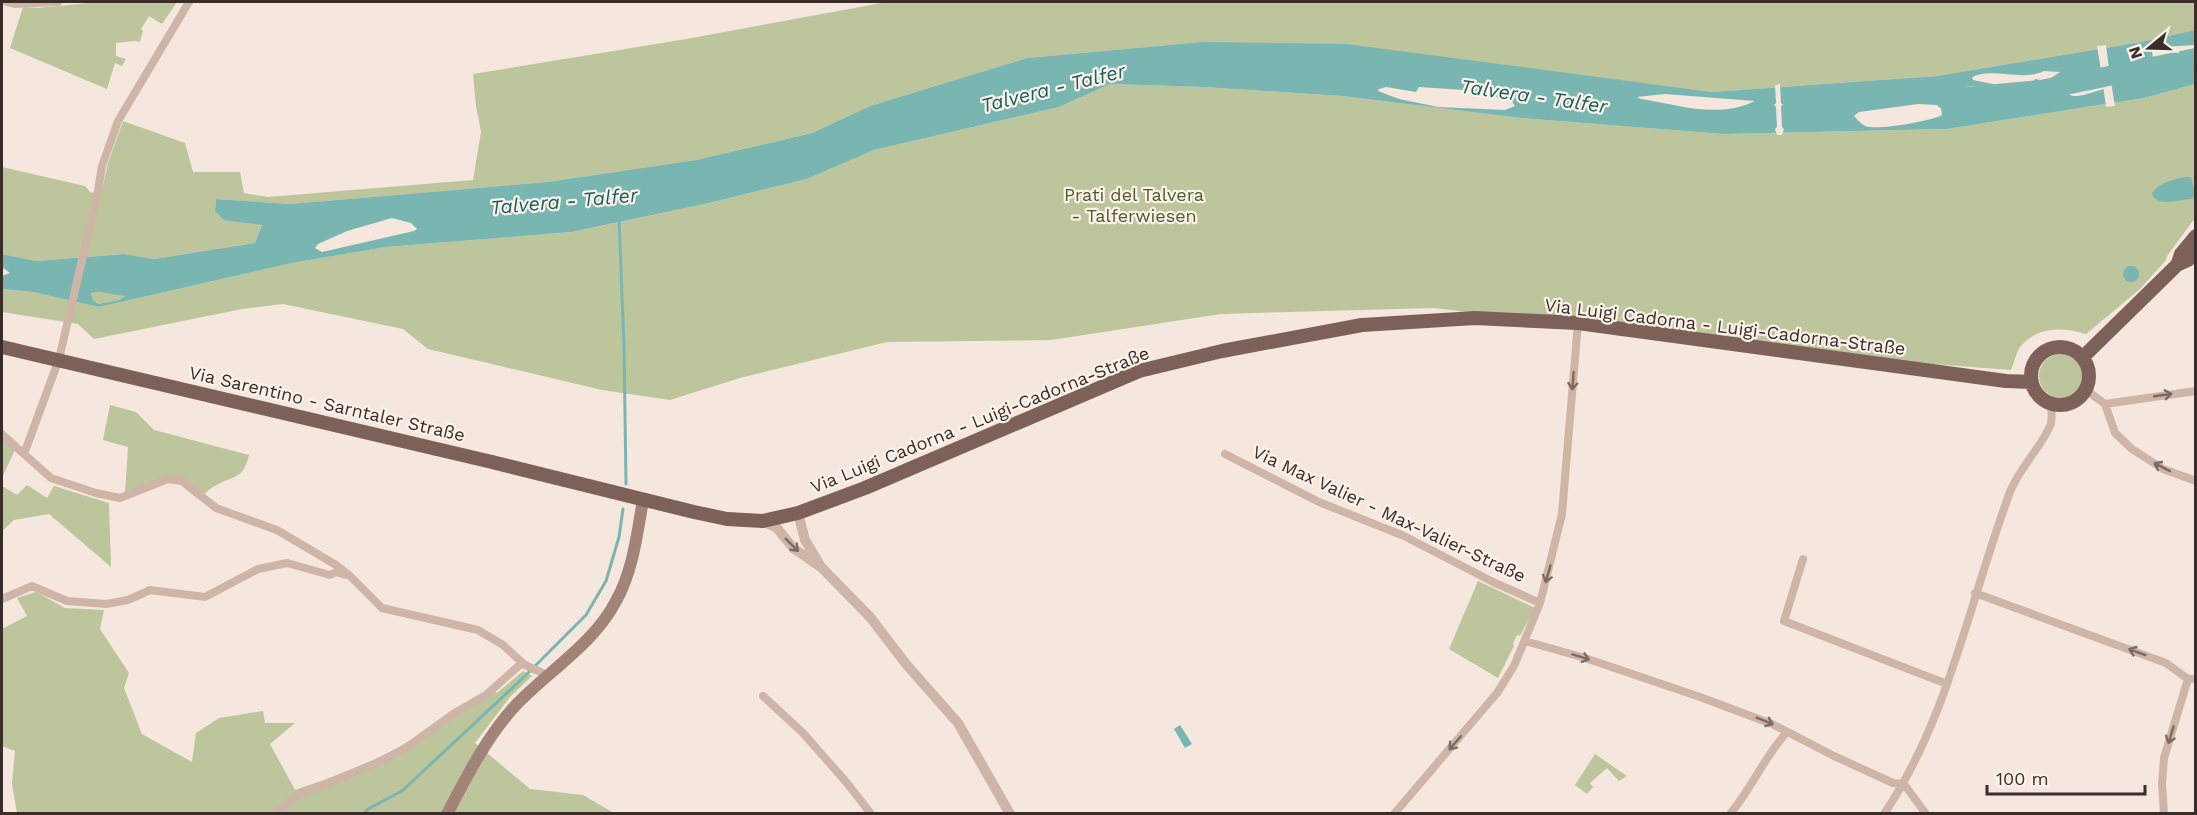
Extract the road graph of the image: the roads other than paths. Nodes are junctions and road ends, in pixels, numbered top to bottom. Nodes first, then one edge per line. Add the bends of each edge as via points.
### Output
1 (11, 2) edge
2 (58, 2) edge
3 (189, 2) edge
4 (2196, 236) edge
5 (2196, 252) edge
6 (2177, 265) junction
7 (1578, 323) junction
8 (2, 347) edge
9 (2083, 357) junction
10 (58, 359) junction
11 (2032, 382) junction
12 (2086, 390) junction
13 (2196, 391) edge
14 (2051, 404) junction
15 (2105, 404) junction
16 (2, 435) edge
17 (24, 454) junction
18 (1225, 454) dead end
19 (2196, 481) edge
20 (644, 500) junction
21 (798, 513) junction
22 (763, 521) junction
23 (1803, 559) dead end
24 (822, 568) junction
25 (349, 575) junction
26 (1975, 593) junction
27 (2, 599) edge
28 (1540, 603) junction
29 (1525, 641) junction
30 (524, 664) junction
31 (544, 673) junction
32 (2192, 679) edge
33 (1947, 684) junction
34 (763, 696) dead end
35 (1787, 732) junction
36 (1904, 784) junction
37 (1007, 812) edge
38 (275, 813) edge
39 (447, 813) edge
40 (871, 813) edge
41 (1394, 813) edge
42 (1730, 813) edge
43 (1884, 813) edge
44 (1926, 813) edge
45 (2164, 813) edge

1 - 2 street
3 - 10 street via 118,121 102,166
4 - 6 main road
5 - 6 main road
6 - 9 main road
7 - 11 main road, Via Luigi Cadorna - Luigi-Cadorna-Straße
7 - 21 main road, Via Luigi Cadorna - Luigi-Cadorna-Straße via 1475,318 1362,325 1139,371
7 -> 28 street via 1562,514
8 - 10 main road, Via Sarentino - Sarntaler Straße
9 - 11 main road via 2070,348 2049,349 2034,363
9 - 12 main road via 2090,374
10 - 17 street
10 - 20 main road, Via Sarentino - Sarntaler Straße
11 - 14 main road via 2040,397
12 - 14 main road via 2070,403
12 - 15 street
15 -> 13 street
14 - 26 street via 2051,424 2011,489
19 -> 15 street via 2163,469 2132,449 2115,433
16 - 17 street
17 - 25 street via 51,478 120,498 168,478 182,481 216,508 277,530
18 - 28 street, Via Max Valier - Max-Valier-Straße via 1319,502 1404,536
20 - 22 main road, Via Sarentino - Sarntaler Straße via 728,519
20 - 31 main road via 632,558 617,600 590,637
21 - 22 main road, Via Luigi Cadorna - Luigi-Cadorna-Straße
21 - 24 street via 805,540
22 -> 24 street via 777,528 793,548
23 - 33 street via 1784,621
24 - 37 street via 870,617 958,723
25 - 27 street via 330,575 287,563 258,569 205,597 150,590 123,602 95,603 67,601 32,586
25 - 30 street via 382,609 478,630
32 -> 26 street via 2166,663
26 - 33 street
28 - 29 street
29 -> 35 street via 1700,697
29 -> 41 street via 1497,693
30 - 31 street
30 - 38 street via 486,695 406,748 294,797
31 - 39 main road via 483,747
32 -> 45 street via 2164,758
33 - 36 street
34 - 40 street via 803,733
35 - 36 street via 1893,783
35 - 42 street
36 - 43 street
36 - 44 street

